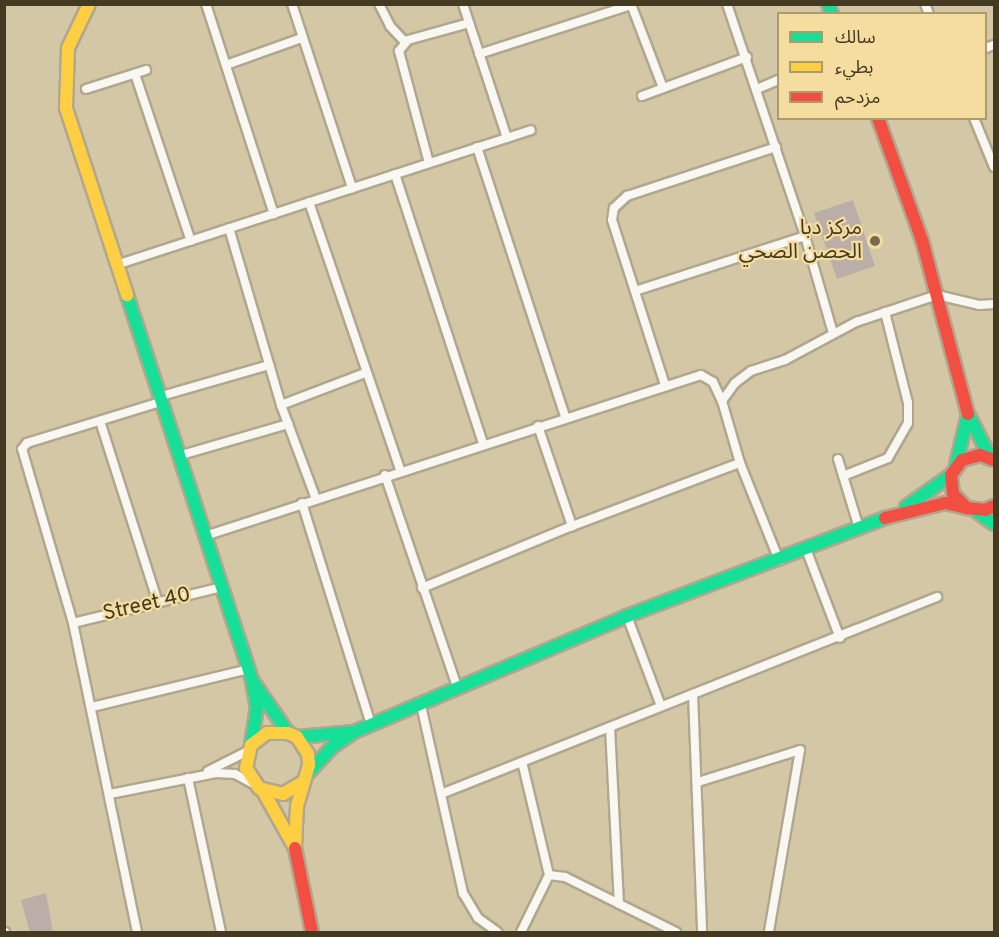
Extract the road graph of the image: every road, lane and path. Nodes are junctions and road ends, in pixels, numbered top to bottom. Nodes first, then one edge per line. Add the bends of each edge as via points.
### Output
1 (89, 4) edge
2 (206, 4) edge
3 (292, 4) edge
4 (379, 4) edge
5 (463, 4) edge
6 (727, 4) edge
7 (631, 5) edge
8 (469, 23) junction
9 (303, 39) junction
10 (405, 42) junction
11 (479, 54) junction
12 (747, 57) junction
13 (226, 65) junction
14 (146, 70) dead end
15 (135, 74) junction
16 (777, 80) edge
17 (663, 88) junction
18 (86, 89) dead end
19 (757, 89) junction
20 (642, 96) dead end
21 (879, 120) edge
22 (975, 120) edge
23 (531, 130) dead end
24 (507, 138) junction
25 (477, 147) junction
26 (776, 147) junction
27 (429, 163) junction
28 (994, 167) edge
29 (395, 174) junction
30 (352, 188) junction
31 (309, 202) junction
32 (274, 214) junction
33 (229, 228) junction
34 (805, 236) junction
35 (191, 241) junction
36 (116, 265) junction
37 (635, 291) junction
38 (937, 294) junction
39 (994, 304) edge
40 (885, 312) junction
41 (833, 333) junction
42 (270, 365) junction
43 (365, 373) junction
44 (665, 385) junction
45 (159, 400) junction
46 (722, 401) junction
47 (281, 405) junction
48 (968, 414) junction
49 (565, 417) junction
50 (100, 421) junction
51 (288, 424) junction
52 (538, 426) junction
53 (483, 444) junction
54 (178, 456) junction
55 (992, 458) edge
56 (838, 459) dead end
57 (740, 463) junction
58 (400, 470) junction
59 (954, 471) junction
60 (386, 475) junction
61 (843, 476) junction
62 (316, 499) junction
63 (302, 503) junction
64 (994, 506) edge
65 (971, 509) junction
66 (900, 512) junction
67 (994, 524) edge
68 (572, 526) junction
69 (859, 528) junction
70 (205, 536) junction
71 (806, 549) junction
72 (779, 560) junction
73 (222, 587) junction
74 (422, 588) junction
75 (937, 597) dead end
76 (158, 603) junction
77 (627, 616) junction
78 (73, 623) junction
79 (840, 638) junction
80 (251, 675) junction
81 (458, 689) junction
82 (693, 694) junction
83 (421, 705) junction
84 (661, 706) junction
85 (92, 707) junction
86 (371, 725) junction
87 (610, 727) junction
88 (354, 732) junction
89 (292, 735) junction
90 (249, 748) junction
91 (522, 762) junction
92 (192, 777) junction
93 (304, 779) junction
94 (698, 782) junction
95 (261, 789) junction
96 (110, 794) junction
97 (441, 794) junction
98 (296, 848) junction
99 (549, 875) junction
100 (619, 904) junction
101 (491, 931) edge
102 (137, 933) edge
103 (221, 933) edge
104 (312, 933) edge
105 (521, 933) edge
106 (676, 933) edge
107 (702, 933) edge
108 (769, 933) edge

1 - 36 street via 68,48 66,108
2 - 13 street
3 - 9 street
4 - 10 street via 390,26
5 - 8 street
6 - 12 street
7 - 11 street
7 - 17 street
8 - 10 street
8 - 11 street
9 - 13 street
9 - 30 street
10 - 27 street via 398,59
11 - 24 street
12 - 17 street
12 - 19 street
13 - 32 street
14 - 15 street
15 - 18 street
15 - 35 street
16 - 19 street
17 - 20 street
19 - 26 street
21 - 38 street
22 - 28 street
23 - 24 street
24 - 25 street
25 - 27 street
25 - 49 street
26 - 34 street
26 - 37 street via 619,201 612,220
27 - 29 street
29 - 30 street
29 - 53 street
30 - 31 street
31 - 32 street
31 - 43 street
32 - 33 street
33 - 35 street
33 - 42 street
34 - 37 street
34 - 41 street
35 - 36 street
36 - 45 street
37 - 44 street
38 - 39 street
38 - 40 street
38 - 48 street
40 - 41 street
40 - 61 street via 908,403 908,423 888,458
41 - 46 street via 785,360 751,370
42 - 45 street
42 - 47 street
43 - 47 street
43 - 58 street
44 - 46 street via 706,376
44 - 49 street
45 - 50 street
45 - 54 street
46 - 57 street
47 - 51 street
48 - 55 street
48 - 59 street
49 - 52 street
50 - 76 street
50 - 78 street via 27,443 22,449
51 - 54 street
51 - 62 street
52 - 53 street
52 - 68 street
53 - 58 street
54 - 70 street
55 - 59 street via 971,456
56 - 61 street
57 - 68 street
57 - 72 street
58 - 60 street
59 - 65 street via 953,494
59 - 66 street
60 - 62 street
60 - 74 street
61 - 69 street
62 - 63 street
63 - 70 street
63 - 86 street
64 - 65 street
65 - 66 street via 945,503
65 - 67 street
66 - 69 street
68 - 74 street
69 - 71 street
70 - 73 street
71 - 72 street
71 - 79 street
72 - 77 street
73 - 76 street, Street 40
73 - 80 street
74 - 81 street
75 - 79 street
76 - 78 street, Street 40
77 - 81 street
77 - 84 street
78 - 85 street
79 - 82 street
80 - 85 street
80 - 89 street
80 - 90 street via 257,709
81 - 83 street
82 - 84 street
82 - 94 street
83 - 86 street
83 - 97 street
84 - 87 street
85 - 96 street
86 - 88 street
87 - 91 street
87 - 100 street
88 - 89 street
88 - 93 street via 332,747
89 - 90 street via 267,733
89 - 93 street via 308,754
90 - 92 street
90 - 95 street via 246,768
91 - 97 street
91 - 99 street
92 - 95 street via 235,774
92 - 96 street
92 - 103 street
93 - 95 street via 283,794
93 - 98 street
94 - 107 street
94 - 108 street via 800,750
95 - 98 street
96 - 102 street
97 - 101 street via 463,893
98 - 104 street
99 - 100 street via 565,877
99 - 105 street
100 - 106 street

